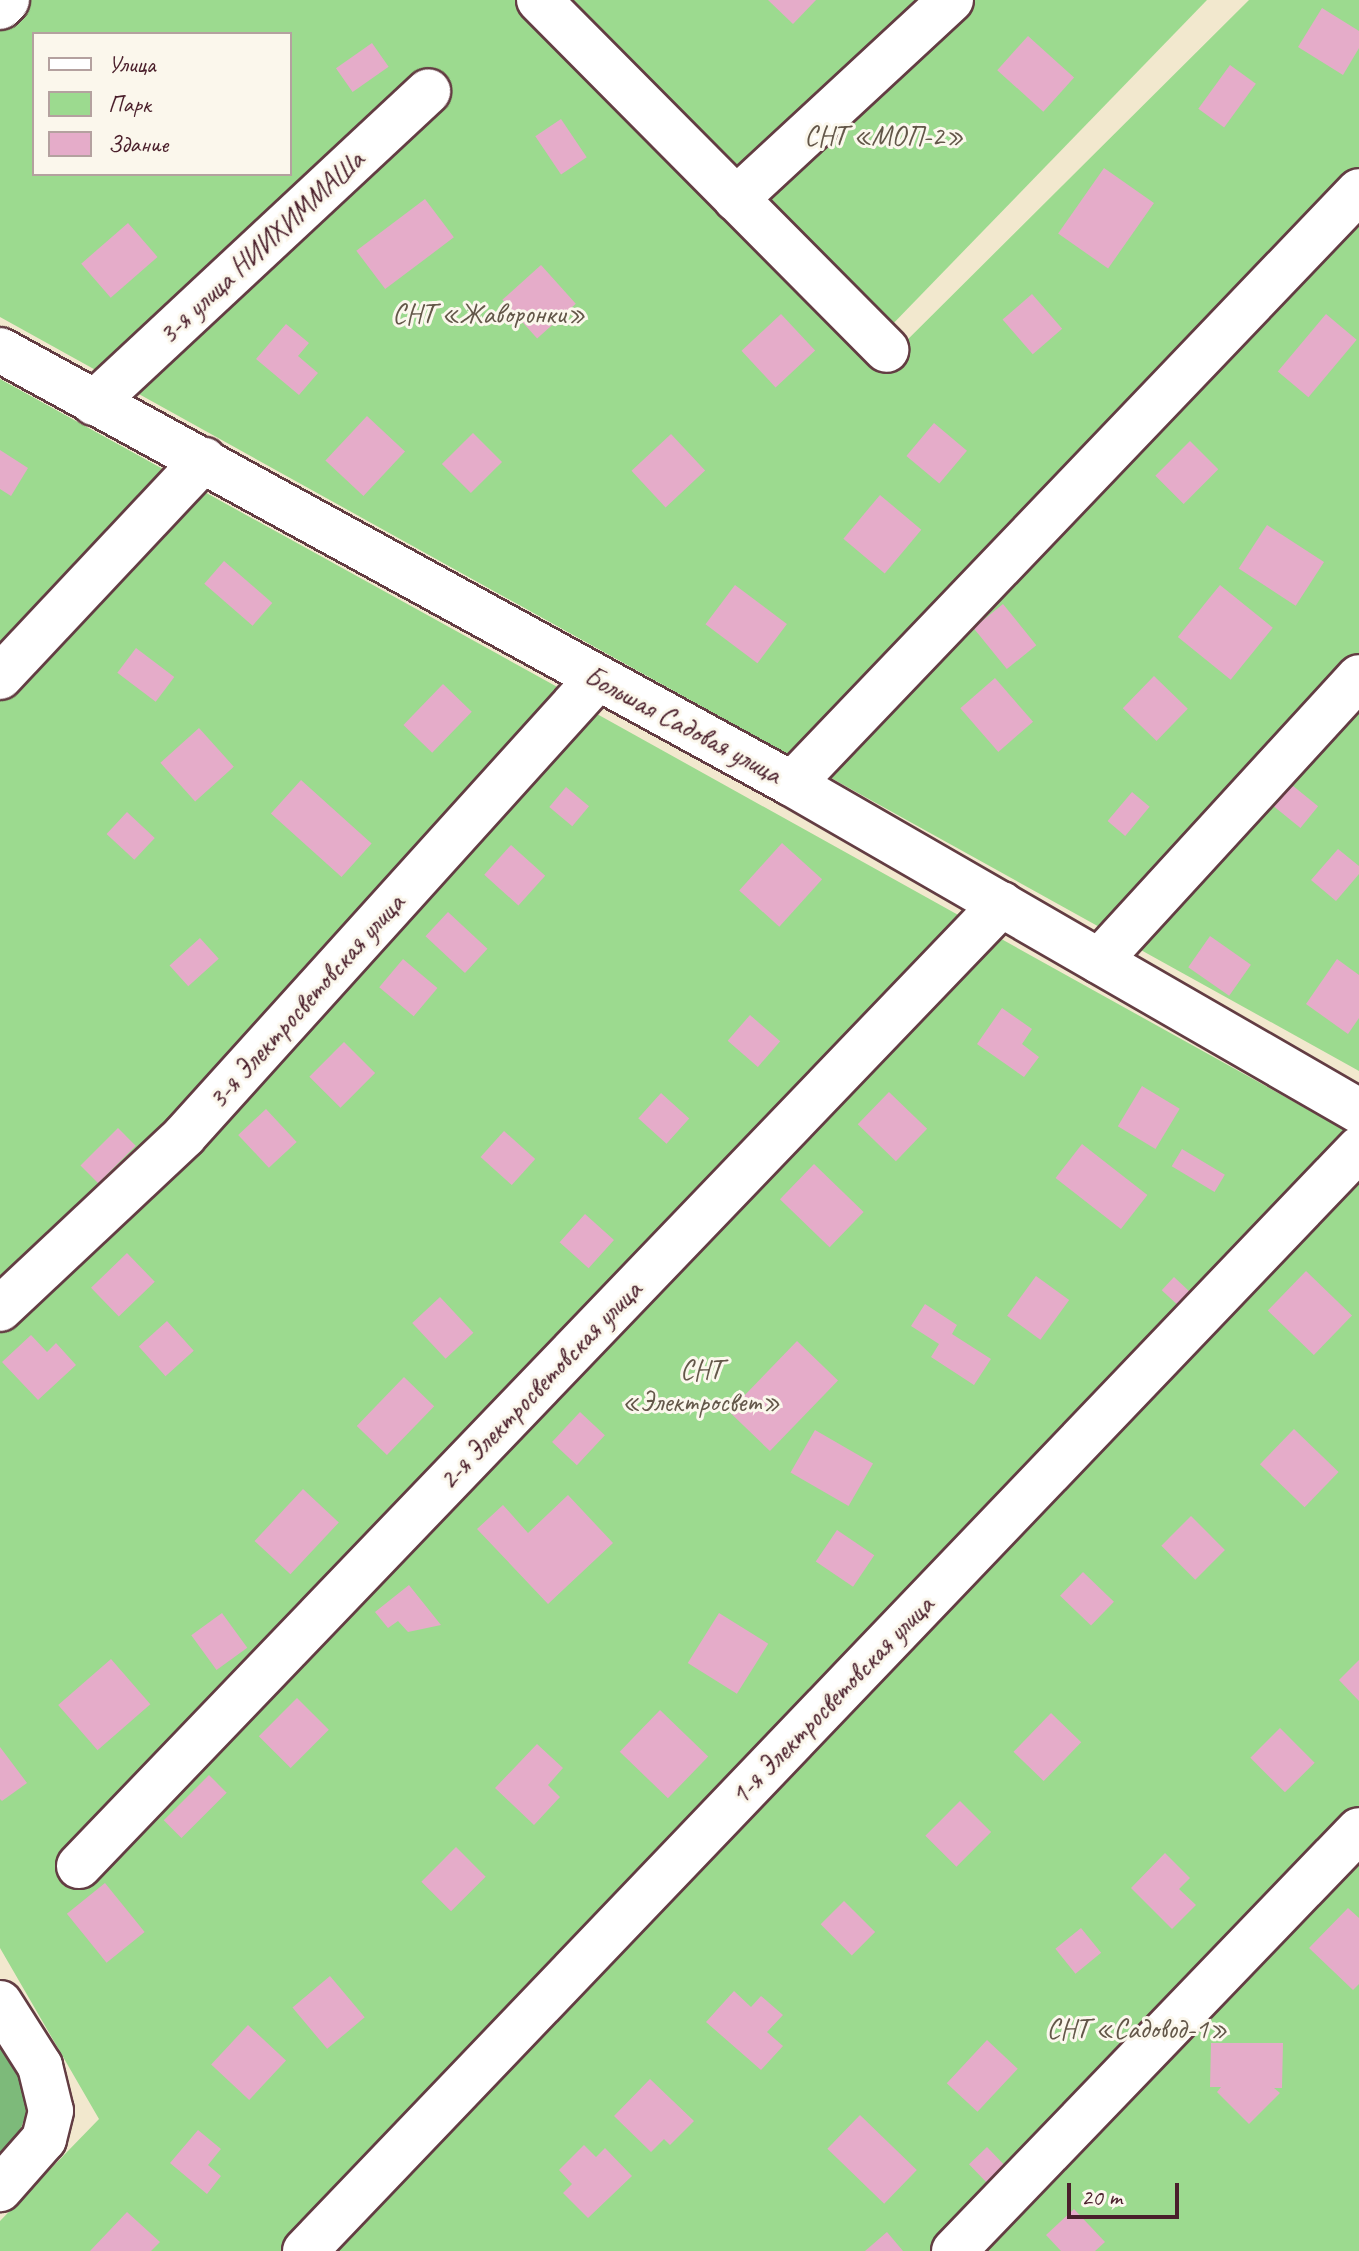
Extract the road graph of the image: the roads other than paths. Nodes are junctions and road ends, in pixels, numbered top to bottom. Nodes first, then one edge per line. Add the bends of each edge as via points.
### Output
1 (7, 0) edge
2 (539, 0) edge
3 (951, 0) edge
4 (0, 7) edge
5 (428, 91) dead end
6 (1359, 191) edge
7 (736, 199) junction
8 (0, 350) edge
9 (886, 350) dead end
10 (94, 403) junction
11 (204, 460) junction
12 (0, 677) edge
13 (1359, 677) edge
14 (597, 679) junction
15 (792, 784) junction
16 (1002, 904) junction
17 (1099, 961) junction
18 (1359, 1111) edge
19 (1359, 1149) edge
20 (0, 1309) edge
21 (1359, 1830) edge
22 (79, 1866) dead end
23 (0, 2003) edge
24 (0, 2189) edge
25 (968, 2246) edge
26 (305, 2251) edge

1 - 4 street
2 - 7 street
3 - 7 street
5 - 10 street, 3-я улица НИИХИММАШа
6 - 15 street
7 - 9 street
8 - 10 street, Большая Садовая улица
10 - 11 street, Большая Садовая улица
11 - 12 street
11 - 14 street, Большая Садовая улица
13 - 17 street
14 - 15 street, Большая Садовая улица
14 - 20 street, 3-я Электросветовская улица via 184,1136
15 - 16 street, Большая Садовая улица
16 - 17 street, Большая Садовая улица
16 - 22 street, 2-я Электросветовская улица
17 - 18 street, Большая Садовая улица
19 - 26 street, 1-я Электросветовская улица
21 - 25 street
23 - 24 street via 40,2066 51,2111 44,2139

